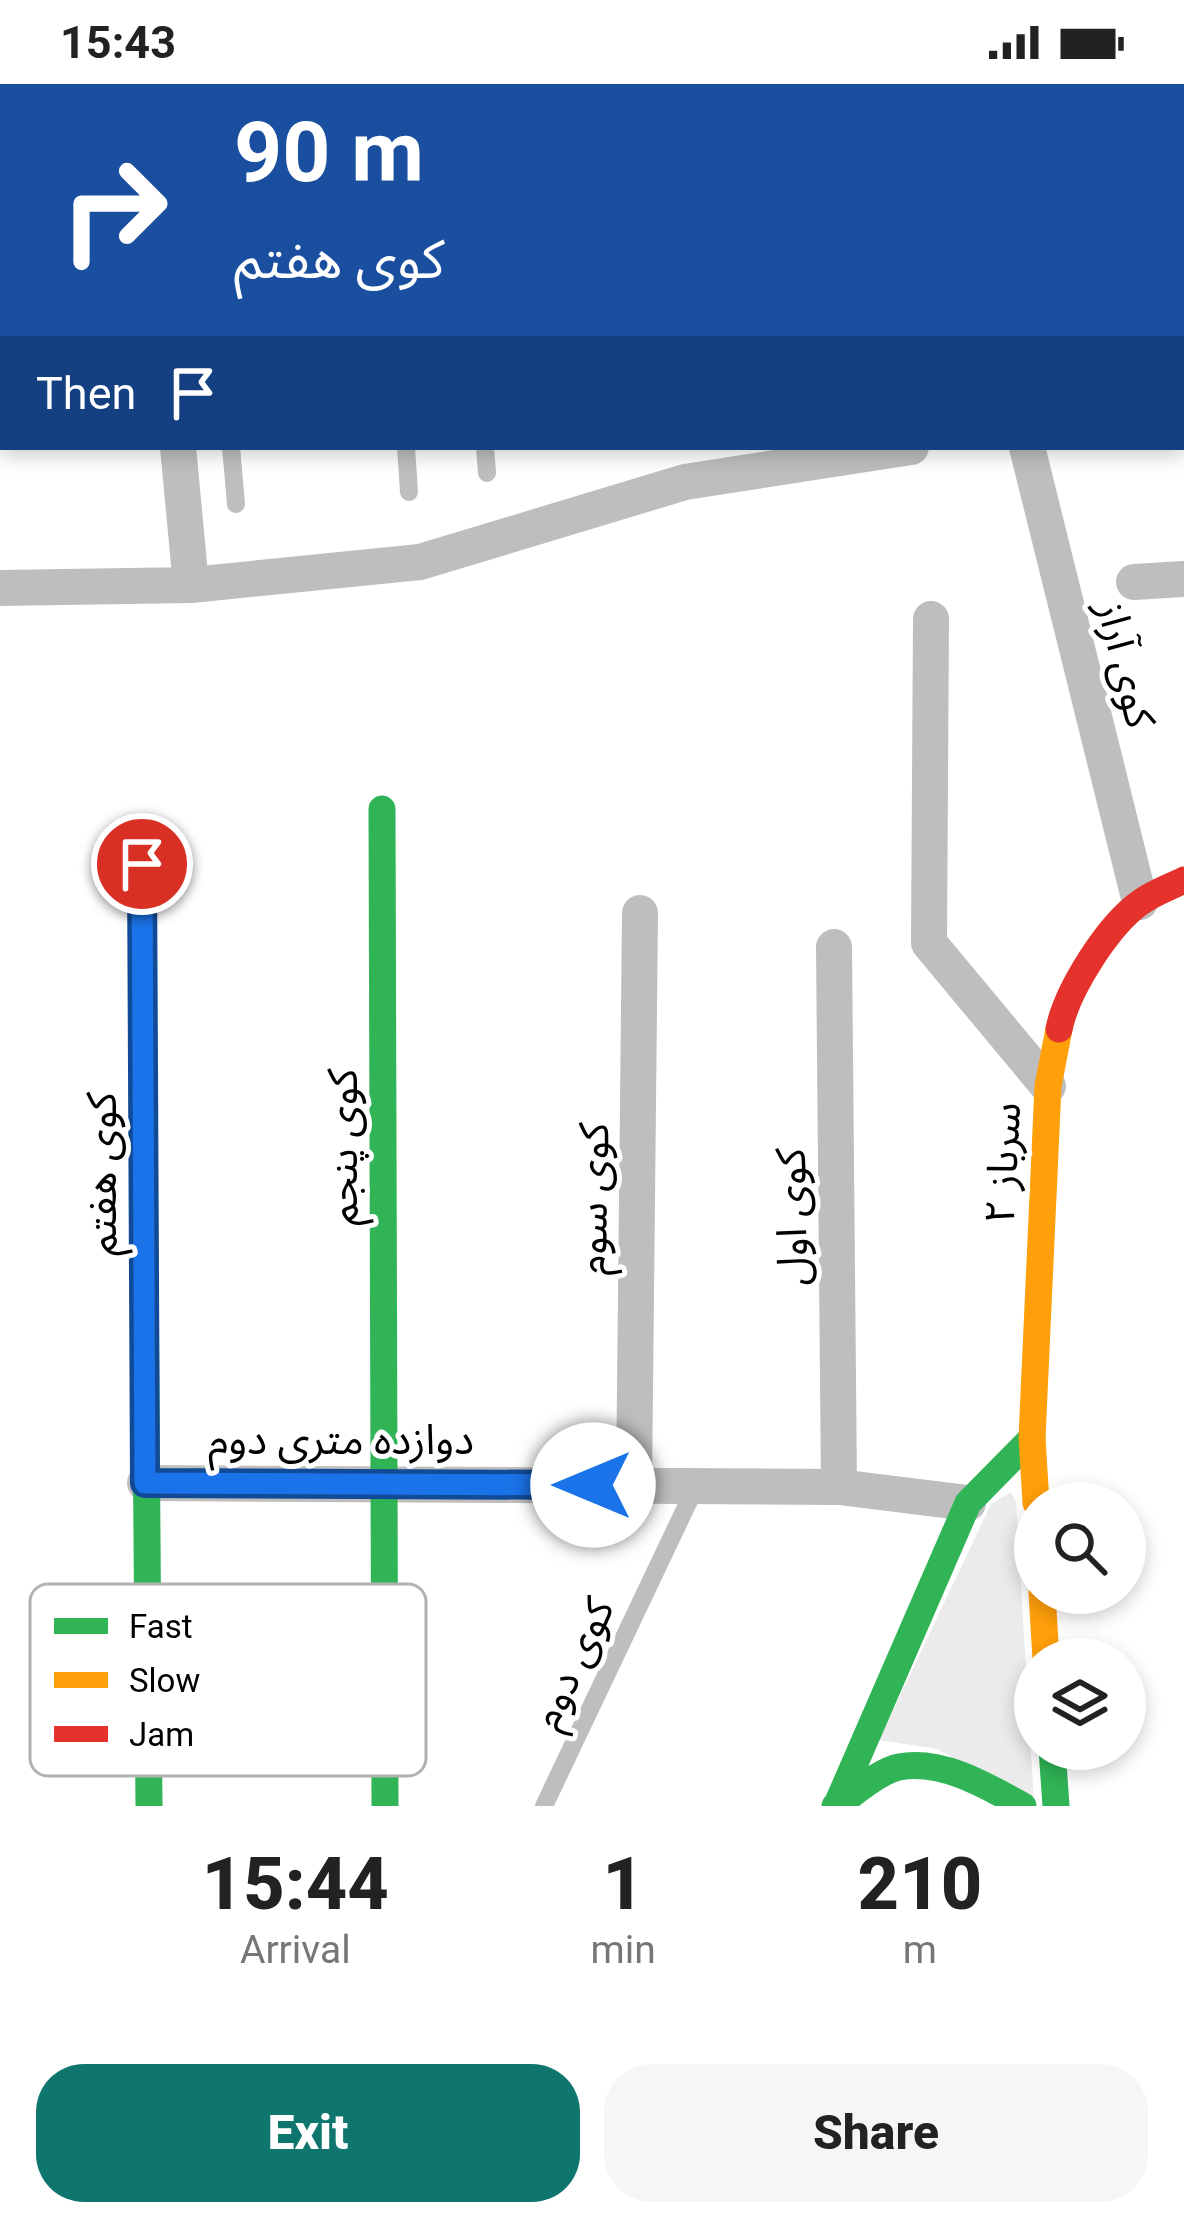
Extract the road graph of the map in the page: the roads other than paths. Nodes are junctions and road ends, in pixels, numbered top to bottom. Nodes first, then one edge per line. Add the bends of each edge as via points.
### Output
1 (178, 450) edge
2 (231, 450) edge
3 (406, 450) edge
4 (485, 450) edge
5 (892, 450) edge
6 (1028, 450) edge
7 (488, 473) dead end
8 (409, 492) dead end
9 (236, 505) dead end
10 (1184, 578) edge
11 (1134, 582) dead end
12 (191, 585) junction
13 (0, 588) edge
14 (931, 619) dead end
15 (382, 809) dead end
16 (142, 864) dead end
17 (1184, 880) edge
18 (1140, 902) junction
19 (640, 913) dead end
20 (834, 947) dead end
21 (1048, 1086) junction
22 (1032, 1438) junction
23 (1035, 1482) edge
24 (145, 1483) junction
25 (386, 1484) junction
26 (634, 1486) junction
27 (696, 1486) junction
28 (838, 1486) junction
29 (968, 1503) junction
30 (146, 1584) edge
31 (386, 1584) edge
32 (1053, 1770) edge
33 (149, 1776) edge
34 (385, 1776) edge
35 (836, 1804) edge
36 (149, 1806) edge
37 (385, 1806) edge
38 (544, 1806) edge
39 (1023, 1806) edge
40 (1056, 1806) edge

1 - 12 street
2 - 9 lane
3 - 8 lane
4 - 7 lane
5 - 12 street via 685,482 420,562
6 - 18 street, کوی آراز
10 - 11 street
12 - 13 street
14 - 21 street via 928,943
15 - 25 street, کوی پنجم
16 - 24 street, کوی هفتم
17 - 18 street, سرباز ۲
18 - 21 street, سرباز ۲ via 1099,946 1062,1015
19 - 26 street, کوی سوم
20 - 28 street, کوی اول
21 - 22 street, سرباز ۲
22 - 23 street, سرباز ۲
22 - 29 street
24 - 25 street, دوازده متری دوم
24 - 30 street, کوی هفتم
25 - 26 street, دوازده متری دوم
25 - 31 street, کوی پنجم
26 - 27 street, دوازده متری دوم
27 - 28 street, دوازده متری دوم
27 - 38 lane, کوی دوم
28 - 29 street, دوازده متری دوم
29 - 35 street
32 - 40 street
33 - 36 street, کوی هفتم
34 - 37 street, کوی پنجم
35 - 39 street via 897,1767 937,1768

